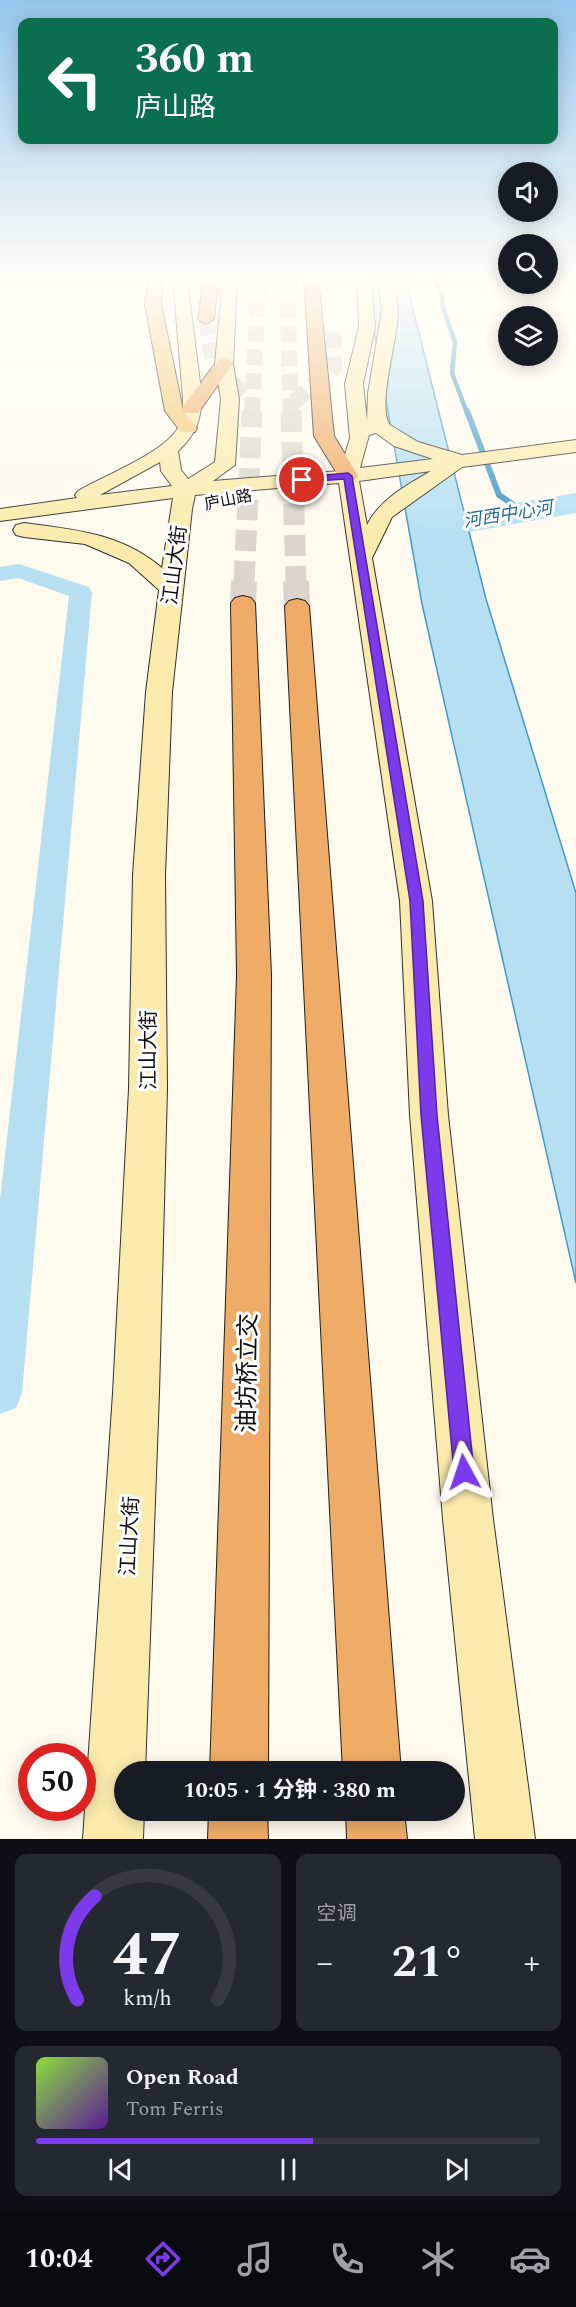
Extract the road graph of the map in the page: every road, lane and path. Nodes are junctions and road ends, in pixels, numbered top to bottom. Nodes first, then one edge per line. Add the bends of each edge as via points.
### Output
1 (165, 364) edge
2 (188, 364) edge
3 (224, 364) joint
4 (319, 364) edge
5 (359, 364) edge
6 (381, 364) edge
7 (191, 409) junction
8 (377, 421) junction
9 (188, 428) junction
10 (360, 438) junction
11 (576, 446) edge
12 (168, 450) junction
13 (462, 462) junction
14 (348, 476) junction
15 (184, 499) junction
16 (66, 504) junction
17 (0, 515) edge
18 (24, 530) junction
19 (0, 533) edge
20 (363, 555) junction
21 (171, 588) junction
22 (243, 603) tunnel mouth
23 (297, 606) tunnel mouth
24 (239, 1761) edge
25 (371, 1761) edge
26 (238, 1821) edge
27 (376, 1821) edge
28 (113, 1839) edge
29 (237, 1839) edge
30 (377, 1839) edge
31 (505, 1839) edge

1 - 9 main road via 174,411
2 - 7 main road
3 - 7 highway
3 - 15 main road via 230,399 225,465
4 - 14 highway via 324,436
5 - 10 main road via 354,384
6 - 8 main road
7 - 9 main road
8 - 10 main road
8 - 13 main road via 381,430 399,440
9 - 12 main road
10 - 14 main road
11 - 13 main road, 庐山路
12 - 15 main road via 171,471
12 - 16 main road
13 - 14 main road, 庐山路
13 - 20 main road via 382,514
14 - 15 main road, 庐山路
14 - 20 main road
15 - 16 main road, 庐山路
15 - 18 main road, 庐山路
15 - 21 main road, 江山大街
16 - 17 main road, 庐山路
18 - 19 main road, 庐山路
18 - 21 main road via 90,538 137,558
20 - 31 main road via 416,901 429,1115 468,1519
21 - 28 main road, 江山大街 via 159,692 149,875 148,1089
22 - 24 highway, 油坊桥立交 via 254,975
23 - 25 highway
26 - 29 highway
27 - 30 highway

